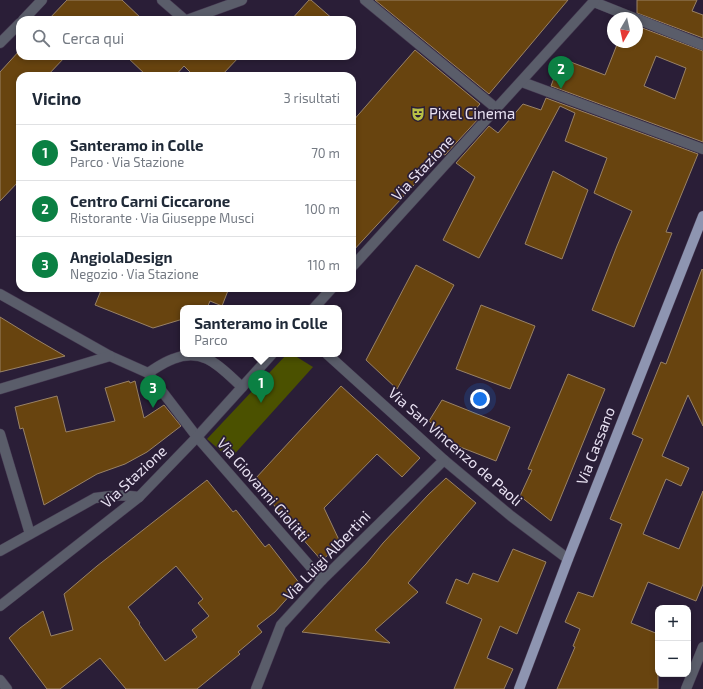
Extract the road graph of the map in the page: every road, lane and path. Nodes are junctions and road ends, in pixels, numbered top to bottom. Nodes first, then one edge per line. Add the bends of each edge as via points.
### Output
1 (42, 0) edge
2 (162, 0) edge
3 (242, 0) edge
4 (365, 0) edge
5 (594, 1) edge
6 (620, 12) edge
7 (27, 16) edge
8 (181, 16) edge
9 (197, 16) edge
10 (643, 22) edge
11 (16, 27) edge
12 (0, 43) edge
13 (703, 45) edge
14 (522, 82) junction
15 (497, 109) junction
16 (703, 149) edge
17 (703, 216) edge
18 (356, 263) edge
19 (328, 292) edge
20 (0, 294) edge
21 (317, 305) edge
22 (110, 356) junction
23 (180, 356) edge
24 (204, 357) edge
25 (269, 357) edge
26 (330, 357) edge
27 (148, 373) junction
28 (242, 387) junction
29 (0, 388) edge
30 (0, 434) edge
31 (197, 437) junction
32 (444, 460) junction
33 (139, 497) junction
34 (30, 534) junction
35 (0, 551) edge
36 (568, 559) junction
37 (322, 580) junction
38 (0, 606) edge
39 (703, 647) edge
40 (0, 680) edge
41 (8, 689) edge
42 (256, 689) edge
43 (519, 689) edge
44 (686, 689) edge

1 - 7 street
2 - 8 street
3 - 9 street
4 - 15 street
5 - 6 street
5 - 14 street, Via Stazione
10 - 13 street
11 - 12 street
14 - 15 street, Via Stazione
14 - 16 street
15 - 18 street, Via Stazione
17 - 36 main road, Via Cassano
19 - 21 street
20 - 22 street
22 - 27 street
22 - 29 street
23 - 27 street
24 - 28 street via 211,360
25 - 28 street, Via Stazione
26 - 32 street, Via San Vincenzo de Paoli
27 - 31 street, Via Giovanni Giolitti
28 - 31 street, Via Stazione
30 - 34 street
31 - 33 street, Via Stazione
31 - 37 street, Via Giovanni Giolitti
32 - 36 street, Via San Vincenzo de Paoli
32 - 37 street, Via Luigi Albertini
33 - 34 street via 126,494 95,498
33 - 38 street, Via Stazione
34 - 35 street
36 - 43 main road, Via Cassano
37 - 42 street, Via Luigi Albertini via 281,625
39 - 44 street
40 - 41 street

